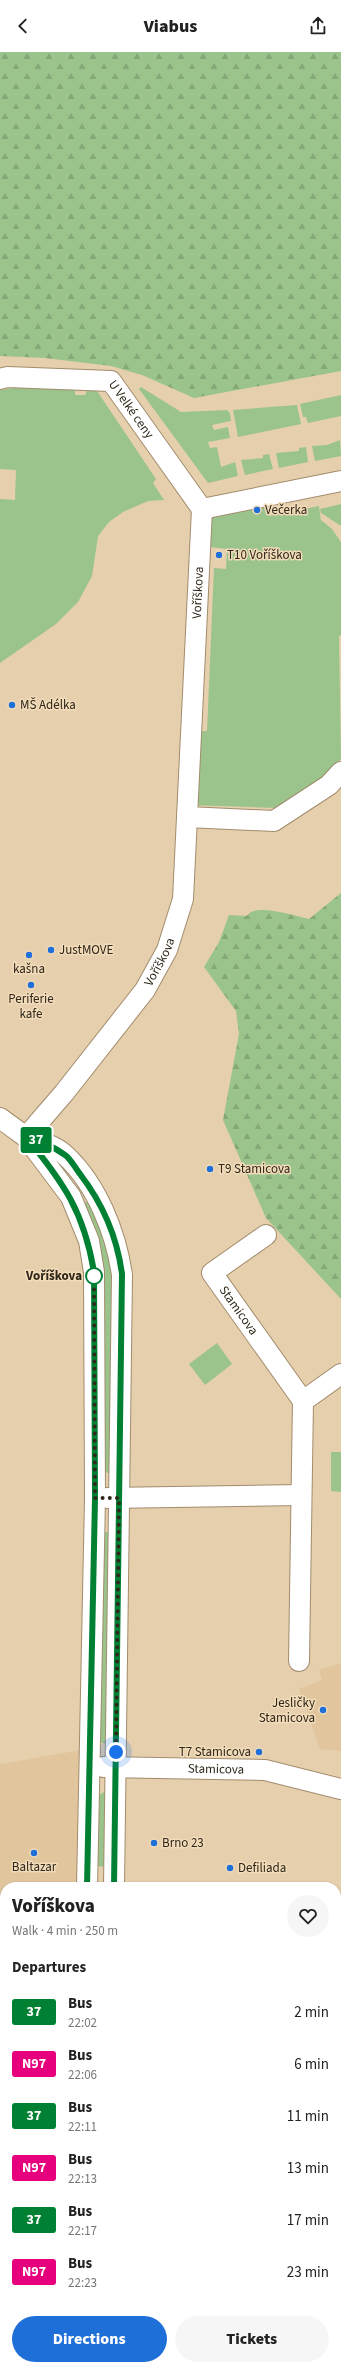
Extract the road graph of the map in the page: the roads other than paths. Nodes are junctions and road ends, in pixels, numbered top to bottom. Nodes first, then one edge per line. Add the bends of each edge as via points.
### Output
1 (0, 379) edge
2 (341, 481) edge
3 (202, 509) junction
4 (341, 772) edge
5 (187, 817) junction
6 (0, 1118) edge
7 (26, 1137) junction
8 (266, 1235) dead end
9 (341, 1374) edge
10 (303, 1401) junction
11 (300, 1495) junction
12 (95, 1498) junction
13 (119, 1498) junction
14 (299, 1661) dead end
15 (89, 1767) junction
16 (116, 1768) junction
17 (341, 1789) edge
18 (87, 1882) edge
19 (114, 1882) edge

1 - 3 street, U Velké ceny via 7,377 111,381
2 - 3 street
3 - 5 street, Voříškova
4 - 5 street via 329,785 274,821
5 - 7 street, Voříškova via 183,899 167,950 146,990
6 - 7 street
7 - 12 street via 71,1197 89,1241 94,1280
7 - 13 street via 46,1143 69,1159 102,1206 119,1255 122,1274
8 - 10 street, Stamicova via 212,1273
9 - 10 street
10 - 11 street
11 - 13 street
11 - 14 street
12 - 13 street
12 - 15 street
13 - 16 street
15 - 16 street, Stamicova
15 - 18 street
16 - 17 street, Stamicova via 265,1770
16 - 19 street

